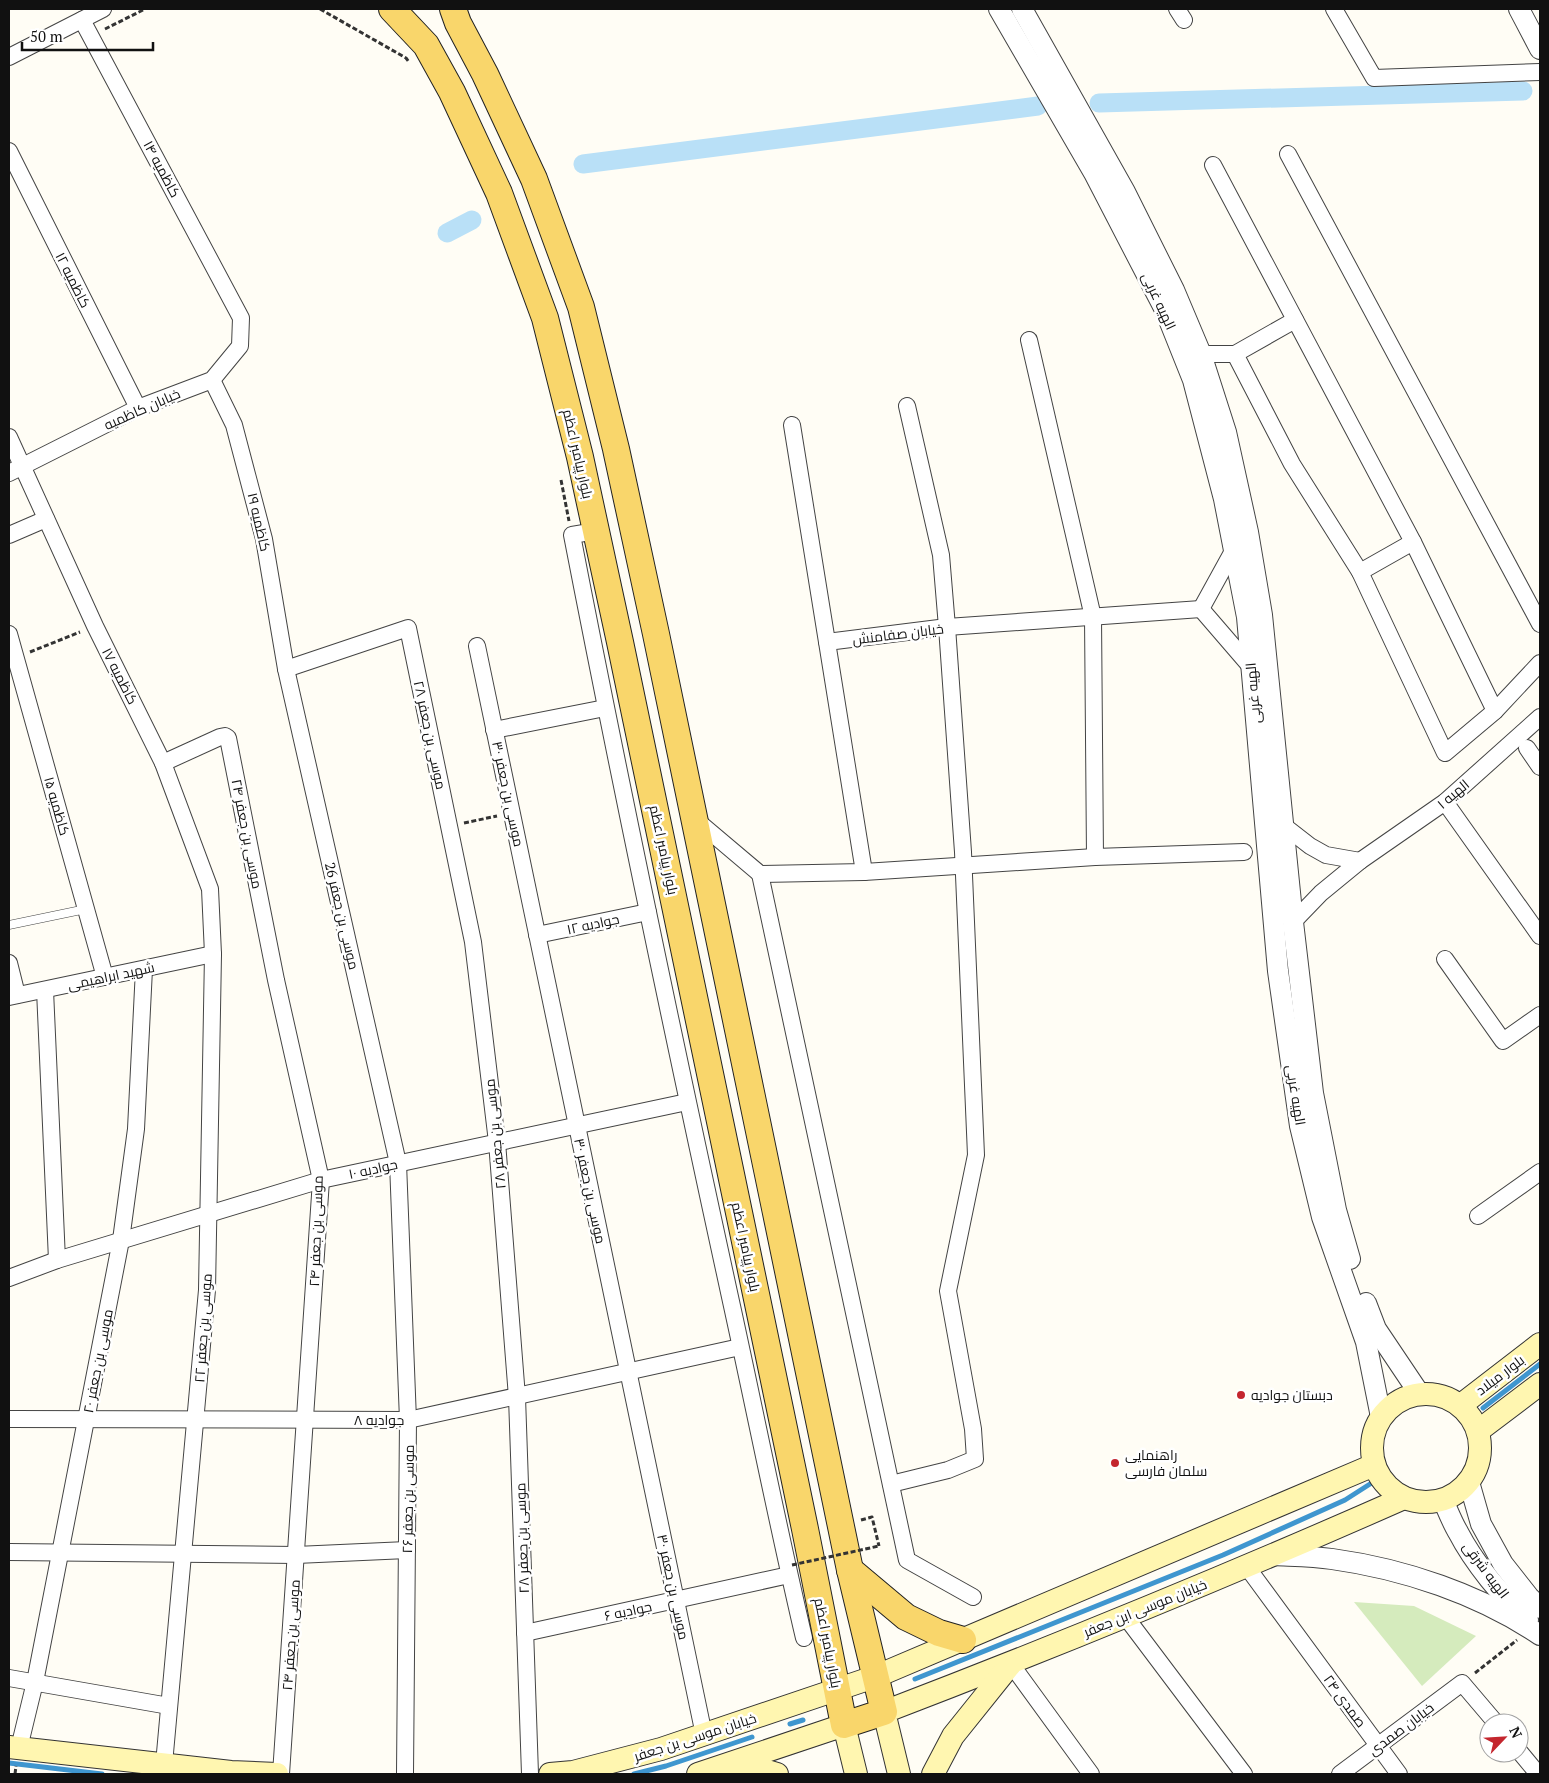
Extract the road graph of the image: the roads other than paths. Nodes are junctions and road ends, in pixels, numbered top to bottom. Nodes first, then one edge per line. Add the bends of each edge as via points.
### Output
1 (103, 9) edge
2 (392, 9) edge
3 (998, 9) edge
4 (1022, 9) edge
5 (1334, 9) edge
6 (1519, 9) edge
7 (456, 16) edge
8 (82, 20) junction
9 (1540, 49) edge
10 (419, 55) junction
11 (9, 57) edge
12 (1540, 72) edge
13 (9, 151) edge
14 (1288, 154) dead end
15 (1213, 165) dead end
16 (241, 318) joint
17 (1295, 320) junction
18 (1030, 340) dead end
19 (1202, 354) junction
20 (1235, 354) junction
21 (212, 380) junction
22 (908, 406) dead end
23 (138, 408) junction
24 (792, 425) dead end
25 (9, 437) edge
26 (16, 469) edge
27 (46, 519) junction
28 (584, 533) junction
29 (9, 535) edge
30 (1413, 542) junction
31 (1234, 549) junction
32 (1360, 572) junction
33 (1201, 609) junction
34 (1093, 617) junction
35 (1540, 624) edge
36 (947, 628) junction
37 (9, 634) edge
38 (827, 642) junction
39 (477, 646) dead end
40 (1540, 664) edge
41 (1251, 667) junction
42 (286, 669) junction
43 (605, 708) junction
44 (1495, 711) junction
45 (1540, 717) edge
46 (494, 730) junction
47 (1526, 748) dead end
48 (163, 763) junction
49 (1540, 767) edge
50 (1445, 802) junction
51 (695, 819) junction
52 (1283, 824) junction
53 (1244, 852) dead end
54 (1095, 857) junction
55 (1360, 861) junction
56 (963, 865) junction
57 (864, 872) junction
58 (760, 874) junction
59 (210, 889) joint
60 (86, 909) junction
61 (648, 912) junction
62 (1293, 922) junction
63 (9, 925) edge
64 (537, 935) junction
65 (1540, 936) edge
66 (213, 954) junction
67 (1445, 958) dead end
68 (9, 963) edge
69 (144, 969) junction
70 (105, 977) junction
71 (45, 990) junction
72 (13, 996) edge
73 (1538, 1022) edge
74 (687, 1102) junction
75 (576, 1124) junction
76 (497, 1142) junction
77 (398, 1163) junction
78 (1540, 1172) edge
79 (321, 1180) junction
80 (208, 1214) junction
81 (1478, 1216) dead end
82 (121, 1240) junction
83 (57, 1260) junction
84 (9, 1278) edge
85 (1540, 1344) edge
86 (740, 1347) junction
87 (628, 1373) junction
88 (1540, 1384) edge
89 (1419, 1393) junction
90 (517, 1397) junction
91 (1461, 1405) junction
92 (1381, 1417) junction
93 (9, 1419) edge
94 (86, 1419) junction
95 (195, 1420) junction
96 (305, 1420) junction
97 (408, 1420) junction
98 (1478, 1431) junction
99 (1374, 1464) junction
100 (1469, 1482) junction
101 (891, 1484) junction
102 (1404, 1498) junction
103 (1443, 1500) junction
104 (407, 1550) junction
105 (9, 1552) edge
106 (60, 1552) junction
107 (183, 1554) junction
108 (296, 1555) junction
109 (1274, 1555) junction
110 (1247, 1567) junction
111 (790, 1570) junction
112 (850, 1570) junction
113 (973, 1597) dead end
114 (676, 1600) junction
115 (1540, 1608) edge
116 (1125, 1616) junction
117 (1537, 1631) edge
118 (525, 1632) junction
119 (804, 1638) dead end
120 (964, 1640) junction
121 (1011, 1664) junction
122 (877, 1676) junction
123 (9, 1678) edge
124 (35, 1682) junction
125 (837, 1690) junction
126 (169, 1706) junction
127 (884, 1712) junction
128 (768, 1713) junction
129 (1488, 1713) edge
130 (844, 1726) junction
131 (704, 1735) junction
132 (1378, 1746) junction
133 (14, 1747) edge
134 (780, 1747) junction
135 (737, 1762) junction
136 (1529, 1763) edge
137 (164, 1764) junction
138 (277, 1774) edge
139 (281, 1774) edge
140 (405, 1774) edge
141 (530, 1774) edge
142 (550, 1774) edge
143 (698, 1774) edge
144 (776, 1774) edge
145 (856, 1774) edge
146 (899, 1774) edge
147 (933, 1774) edge
148 (1092, 1774) edge
149 (1244, 1774) edge
150 (1340, 1774) edge
151 (1399, 1774) edge
152 (1538, 1774) edge

1 - 8 street
2 - 10 main road, بلوار پیامبر اعظم
3 - 31 street, الهیه غربی via 1094,172 1164,310 1193,380
4 - 19 street, الهیه غربی via 1125,192
5 - 12 street via 1374,78
6 - 9 street
7 - 10 main road via 438,28
7 - 51 main road via 534,179 581,307 616,449
8 - 11 street
8 - 16 street, کاظمیه ۱۴
10 - 28 main road, بلوار پیامبر اعظم via 452,92 499,193 546,318
13 - 23 street, کاظمیه ۱۲
14 - 35 street
15 - 17 street
16 - 21 street, خیابان کاظمیه via 240,346
17 - 20 street
17 - 30 street
18 - 34 street
19 - 20 street
19 - 52 street, الهیه غربی via 1226,432 1248,532 1262,615
20 - 32 street via 1292,464
21 - 23 street, خیابان کاظمیه
21 - 42 street, کاظمیه ۱۹ via 234,424 264,539
22 - 36 street via 941,555
23 - 26 street, خیابان کاظمیه
24 - 38 street
25 - 26 street, کاظمیه ۱۷
26 - 27 street, کاظمیه ۱۷
27 - 29 street
27 - 48 street, کاظمیه ۱۷ via 94,626
28 - 43 street
28 - 125 main road, بلوار پیامبر اعظم via 799,1499
30 - 32 street
30 - 44 street
31 - 33 street
31 - 41 street, الهیه غربی via 1247,617
32 - 44 street via 1445,753
33 - 34 street, خیابان صفامنش
33 - 41 street
34 - 36 street, خیابان صفامنش
34 - 54 street
36 - 38 street, خیابان صفامنش
36 - 56 street
37 - 60 street, کاظمیه ۱۵
38 - 57 street
39 - 46 street, موسی بن جعفر ۳۰
40 - 44 street
41 - 92 street, الهیه غربی via 1278,971 1300,1126 1322,1217 1366,1342
42 - 76 street, موسی بن جعفر ۲۸ via 408,628 473,942
42 - 77 street, موسی بن جعفر 26
43 - 46 street
43 - 61 street
45 - 50 street, الهیه ۱
46 - 64 street, موسی بن جعفر ۳۰
47 - 49 street
48 - 59 street, کاظمیه ۱۷
48 - 79 street, موسی بن جعفر ۲۴ via 220,737 228,738 276,980
50 - 55 street, الهیه ۱
50 - 65 street
51 - 58 street
51 - 112 main road
52 - 55 street via 1326,855
52 - 62 street, الهیه غربی
53 - 54 street
54 - 56 street
55 - 62 street, الهیه ۱
56 - 57 street
56 - 101 street via 976,1155 948,1290 973,1429 975,1459 948,1470
57 - 58 street
58 - 101 street
59 - 66 street, موسی بن جعفر ۲۲
60 - 63 lane
60 - 70 street, کاظمیه ۱۵
61 - 64 street, جوادیه ۱۲
61 - 74 street
62 - 89 street, الهیه غربی via 1313,1093 1336,1210 1355,1276 1376,1329
64 - 75 street, موسی بن جعفر ۳۰
66 - 69 street, شهید ابراهیمی
66 - 80 street, موسی بن جعفر ۲۲
67 - 73 street via 1503,1041
68 - 72 street
69 - 70 street, شهید ابراهیمی
69 - 82 street, موسی بن جعفر ۲۰ via 136,1129
70 - 71 street, شهید ابراهیمی
71 - 72 street, شهید ابراهیمی
71 - 83 street
74 - 75 street, جوادیه ۱۰
74 - 86 street
75 - 76 street, جوادیه ۱۰
75 - 87 street, موسی بن جعفر ۳۰
76 - 77 street, جوادیه ۱۰
76 - 90 street, موسی بن جعفر ۲۸
77 - 79 street, جوادیه ۱۰
77 - 97 street, موسی بن جعفر ۲۶
78 - 81 street
79 - 80 street, جوادیه ۱۰
79 - 96 street, موسی بن جعفر ۲۴
80 - 82 street, جوادیه ۱۰
80 - 95 street, موسی بن جعفر ۲۲ via 207,1290
82 - 83 street, جوادیه ۱۰
82 - 94 street, موسی بن جعفر ۲۰
83 - 84 street, جوادیه ۱۰
85 - 91 main road, بلوار میلاد
86 - 87 street, جوادیه ۸
86 - 111 street
87 - 90 street, جوادیه ۸
87 - 114 street, موسی بن جعفر ۳۰
88 - 98 main road
89 - 91 main road via 1444,1396
89 - 92 main road via 1392,1405
90 - 97 street, جوادیه ۸
90 - 118 street, موسی بن جعفر ۲۸
91 - 98 main road
92 - 99 main road via 1371,1448
93 - 94 street, جوادیه ۸
94 - 95 street, جوادیه ۸
94 - 106 street, موسی بن جعفر ۲۰
95 - 96 street, جوادیه ۸
95 - 107 street, موسی بن جعفر ۲۲
96 - 97 street, جوادیه ۸
96 - 108 street, موسی بن جعفر ۲۴
97 - 104 street, موسی بن جعفر ۲۶
98 - 100 main road via 1480,1458
99 - 102 main road via 1391,1490
99 - 120 main road
100 - 103 main road via 1458,1493
100 - 115 street, الهیه شرقی via 1481,1524 1503,1564
101 - 113 street via 907,1560
102 - 103 main road via 1416,1502
102 - 109 main road, خیابان موسی ابن جعفر
103 - 117 street, الهیه شرقی via 1480,1567
104 - 108 street
104 - 140 street, موسی بن جعفر ۲۶
105 - 106 street
106 - 107 street
106 - 124 street, موسی بن جعفر ۲۰
107 - 108 street
107 - 126 street, موسی بن جعفر ۲۲
108 - 139 street, موسی بن جعفر ۲۴
109 - 110 main road, خیابان موسی ابن جعفر
109 - 117 street via 1331,1559 1390,1570 1488,1605
110 - 116 main road, خیابان موسی ابن جعفر
110 - 132 street, صمدی ۲۴
111 - 114 street, جوادیه ۶
111 - 119 street
112 - 120 main road via 906,1617 939,1633
112 - 122 main road
114 - 118 street, جوادیه ۶
114 - 131 street, موسی بن جعفر ۳۰
116 - 121 main road, خیابان موسی ابن جعفر
116 - 149 street
118 - 141 street, موسی بن جعفر ۲۸
120 - 122 main road
121 - 127 main road, خیابان موسی ابن جعفر
121 - 147 main road via 953,1736
121 - 148 street
122 - 125 main road, خیابان موسی بن جعفر
122 - 127 main road
123 - 124 street
124 - 126 street
124 - 133 street, موسی بن جعفر ۲۰
125 - 128 main road, خیابان موسی بن جعفر
125 - 130 main road, بلوار پیامبر اعظم
126 - 137 street, موسی بن جعفر ۲۲
127 - 130 main road
127 - 146 main road
128 - 131 main road, خیابان موسی بن جعفر
128 - 134 main road
129 - 132 street, خیابان صمدی via 1462,1683
130 - 134 main road
130 - 145 main road
131 - 142 main road, خیابان موسی بن جعفر via 582,1770
132 - 150 street, خیابان صمدی
132 - 151 street, صمدی ۲۴
133 - 137 main road
134 - 135 main road
135 - 143 main road
135 - 144 main road
136 - 152 street
137 - 138 main road

